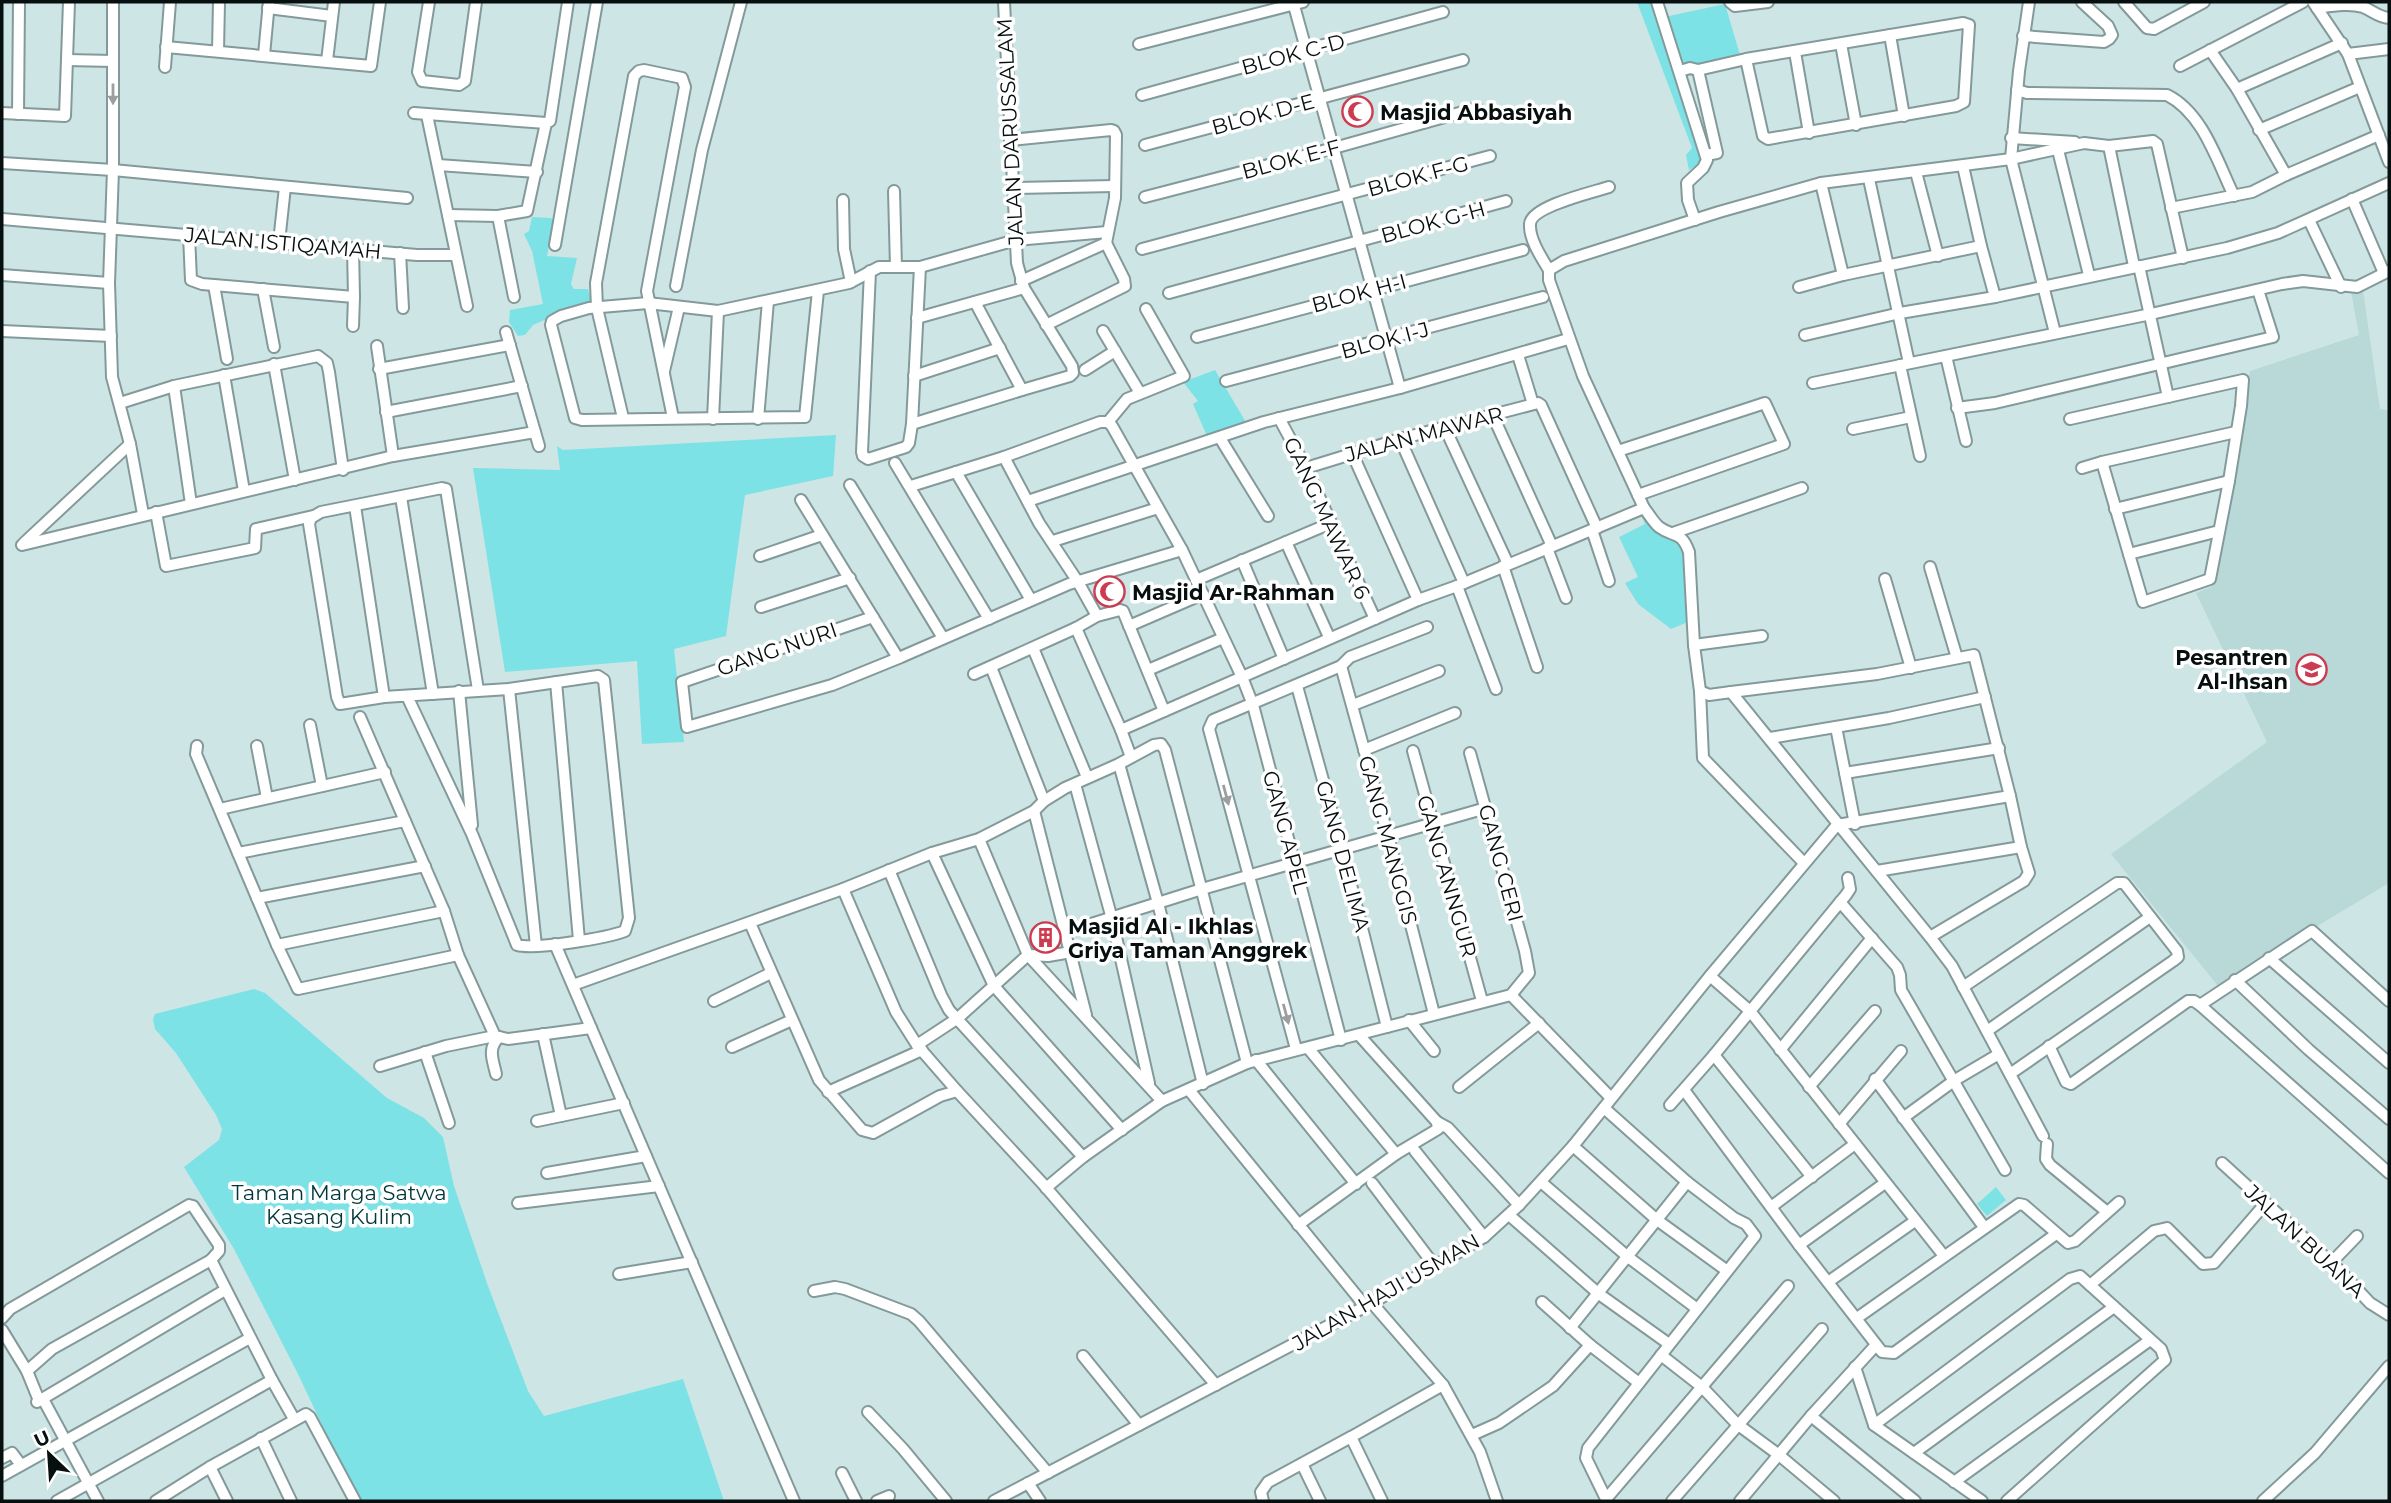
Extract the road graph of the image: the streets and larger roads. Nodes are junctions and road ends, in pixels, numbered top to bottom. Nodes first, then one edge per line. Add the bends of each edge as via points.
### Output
1 (19, 2) edge
2 (68, 2) edge
3 (113, 2) edge
4 (170, 2) edge
5 (219, 2) edge
6 (334, 2) edge
7 (380, 2) edge
8 (429, 2) edge
9 (476, 2) edge
10 (568, 2) edge
11 (597, 2) edge
12 (741, 2) edge
13 (1004, 2) edge
14 (1657, 2) edge
15 (1730, 2) edge
16 (1768, 2) edge
17 (2029, 2) edge
18 (2082, 2) edge
19 (2124, 2) edge
20 (2204, 2) edge
21 (2303, 2) edge
22 (1297, 3) edge
23 (268, 5) edge
24 (2315, 5) edge
25 (2372, 7) edge
26 (1443, 12) dead end
27 (332, 16) junction
28 (2389, 18) edge
29 (1890, 35) junction
30 (2023, 36) junction
31 (1139, 44) dead end
32 (1841, 44) junction
33 (166, 47) junction
34 (2345, 49) junction
35 (2389, 49) edge
36 (1307, 50) junction
37 (2210, 50) junction
38 (218, 51) junction
39 (1795, 52) junction
40 (264, 55) junction
41 (1745, 59) junction
42 (67, 60) junction
43 (1463, 60) dead end
44 (113, 61) junction
45 (327, 61) junction
46 (2180, 66) dead end
47 (165, 67) dead end
48 (1698, 70) junction
49 (1680, 71) junction
50 (2360, 87) junction
51 (2237, 89) junction
52 (2017, 90) junction
53 (1142, 94) dead end
54 (1320, 99) junction
55 (1477, 108) dead end
56 (2, 113) edge
57 (414, 113) dead end
58 (18, 114) junction
59 (427, 115) junction
60 (1904, 116) junction
61 (547, 123) junction
62 (1856, 125) junction
63 (2259, 130) junction
64 (1809, 133) junction
65 (2379, 135) junction
66 (2011, 138) junction
67 (1010, 140) junction
68 (2084, 143) junction
69 (1145, 145) dead end
70 (2109, 146) junction
71 (1334, 148) junction
72 (2058, 150) junction
73 (1706, 155) junction
74 (1490, 156) dead end
75 (2011, 159) junction
76 (2389, 162) edge
77 (2, 163) edge
78 (438, 164) junction
79 (1963, 166) junction
80 (113, 170) junction
81 (537, 172) junction
82 (1916, 173) junction
83 (2286, 175) junction
84 (1869, 178) junction
85 (1821, 183) junction
86 (2389, 183) edge
87 (1114, 186) junction
88 (285, 187) junction
89 (1609, 187) dead end
90 (1013, 188) junction
91 (894, 191) dead end
92 (1346, 195) junction
93 (2234, 196) junction
94 (1144, 197) dead end
95 (407, 198) dead end
96 (2352, 199) junction
97 (843, 200) dead end
98 (1506, 201) dead end
99 (2171, 208) junction
100 (448, 215) junction
101 (498, 216) junction
102 (2, 219) edge
103 (1695, 220) junction
104 (2309, 220) junction
105 (109, 228) junction
106 (189, 235) junction
107 (1106, 237) junction
108 (1016, 240) junction
109 (279, 242) junction
110 (1359, 242) junction
111 (555, 245) dead end
112 (1981, 246) junction
113 (353, 248) junction
114 (1142, 249) dead end
115 (1523, 250) dead end
116 (400, 253) junction
117 (456, 255) junction
118 (1938, 256) junction
119 (2183, 257) junction
120 (1890, 266) junction
121 (2137, 266) junction
122 (896, 267) junction
123 (920, 267) junction
124 (2386, 267) edge
125 (1549, 270) junction
126 (870, 271) junction
127 (2, 275) edge
128 (1843, 275) junction
129 (2089, 275) junction
130 (851, 282) junction
131 (109, 283) junction
132 (214, 285) junction
133 (1023, 285) junction
134 (676, 286) dead end
135 (2042, 286) junction
136 (1799, 287) dead end
137 (2341, 287) junction
138 (263, 289) junction
139 (1373, 289) junction
140 (2258, 290) junction
141 (818, 291) junction
142 (1169, 293) dead end
143 (354, 297) junction
144 (1543, 297) dead end
145 (1995, 297) junction
146 (514, 298) dead end
147 (768, 301) junction
148 (975, 302) junction
149 (648, 303) junction
150 (467, 306) dead end
151 (679, 307) junction
152 (403, 308) dead end
153 (597, 308) junction
154 (1146, 309) dead end
155 (718, 311) junction
156 (1900, 313) junction
157 (2151, 314) junction
158 (917, 318) junction
159 (1046, 325) junction
160 (353, 326) dead end
161 (2, 331) edge
162 (1103, 331) dead end
163 (506, 332) dead end
164 (2055, 333) junction
165 (1805, 335) dead end
166 (111, 336) junction
167 (1196, 337) dead end
168 (1387, 340) junction
169 (1568, 340) junction
170 (510, 345) junction
171 (377, 346) dead end
172 (274, 347) dead end
173 (1000, 348) junction
174 (1115, 351) junction
175 (1518, 355) junction
176 (1946, 356) junction
177 (227, 359) dead end
178 (2161, 362) junction
179 (274, 364) junction
180 (1904, 364) junction
181 (379, 369) junction
182 (1085, 370) dead end
183 (663, 373) junction
184 (224, 375) junction
185 (915, 376) junction
186 (1226, 381) dead end
187 (1813, 383) dead end
188 (174, 386) junction
189 (522, 386) junction
190 (1400, 388) junction
191 (1022, 390) junction
192 (1140, 393) junction
193 (2168, 397) junction
194 (120, 403) junction
195 (1537, 404) junction
196 (1957, 408) junction
197 (386, 412) junction
198 (1493, 416) junction
199 (1911, 417) junction
200 (623, 418) junction
201 (673, 418) junction
202 (1279, 418) junction
203 (713, 419) junction
204 (758, 419) junction
205 (2070, 419) dead end
206 (1108, 422) junction
207 (912, 424) junction
208 (1445, 428) junction
209 (1853, 429) dead end
210 (535, 432) junction
211 (2236, 432) junction
212 (1220, 438) junction
213 (1400, 439) junction
214 (1966, 441) dead end
215 (130, 444) junction
216 (540, 446) dead end
217 (1618, 451) junction
218 (1352, 453) junction
219 (393, 456) junction
220 (1920, 456) dead end
221 (1004, 457) junction
222 (2102, 462) junction
223 (895, 463) dead end
224 (1134, 466) junction
225 (1306, 468) junction
226 (2082, 468) dead end
227 (343, 470) junction
228 (956, 472) junction
229 (295, 480) junction
230 (2229, 481) junction
231 (850, 485) dead end
232 (911, 486) junction
233 (1802, 488) dead end
234 (244, 491) junction
235 (1638, 495) junction
236 (401, 496) junction
237 (800, 500) dead end
238 (1028, 501) junction
239 (191, 504) junction
240 (355, 506) junction
241 (1158, 508) junction
242 (1644, 508) junction
243 (2115, 509) junction
244 (156, 512) junction
245 (143, 514) junction
246 (313, 516) junction
247 (1268, 516) dead end
248 (1331, 523) junction
249 (1594, 529) junction
250 (2220, 531) junction
251 (1673, 533) junction
252 (822, 535) junction
253 (1053, 541) junction
254 (1286, 542) junction
255 (1550, 547) junction
256 (1182, 550) junction
257 (2129, 554) junction
258 (760, 556) dead end
259 (1242, 560) junction
260 (1505, 565) junction
261 (1930, 567) dead end
262 (850, 578) junction
263 (1885, 579) dead end
264 (1196, 580) junction
265 (1609, 581) dead end
266 (1079, 582) junction
267 (1460, 584) junction
268 (1203, 594) junction
269 (1566, 598) dead end
270 (1031, 600) junction
271 (1418, 600) junction
272 (761, 607) dead end
273 (1097, 616) junction
274 (873, 617) junction
275 (989, 619) junction
276 (1375, 619) junction
277 (1129, 626) junction
278 (1427, 627) dead end
279 (1076, 628) junction
280 (1762, 636) dead end
281 (1329, 637) junction
282 (943, 638) junction
283 (1223, 638) junction
284 (1694, 645) junction
285 (1033, 648) junction
286 (898, 658) junction
287 (1957, 658) junction
288 (1284, 659) junction
289 (1341, 666) junction
290 (990, 667) junction
291 (1537, 667) dead end
292 (1911, 668) junction
293 (1148, 670) junction
294 (1439, 671) dead end
295 (974, 674) dead end
296 (1242, 677) junction
297 (556, 682) junction
298 (1297, 686) junction
299 (509, 689) junction
300 (1496, 689) dead end
301 (478, 690) junction
302 (459, 691) junction
303 (1700, 691) junction
304 (1731, 692) junction
305 (433, 694) junction
306 (407, 696) junction
307 (384, 697) junction
308 (1985, 697) junction
309 (1253, 705) junction
310 (1353, 705) junction
311 (1164, 711) junction
312 (1455, 713) dead end
313 (360, 717) dead end
314 (310, 725) dead end
315 (1836, 727) junction
316 (1121, 730) junction
317 (1770, 738) junction
318 (197, 746) dead end
319 (257, 746) dead end
320 (1999, 748) junction
321 (1364, 750) junction
322 (1413, 751) dead end
323 (1469, 753) dead end
324 (1130, 757) junction
325 (1119, 764) junction
326 (384, 772) junction
327 (1845, 773) junction
328 (1087, 777) junction
329 (1075, 784) junction
330 (322, 786) junction
331 (2010, 796) junction
332 (267, 798) junction
333 (1044, 801) junction
334 (1486, 808) junction
335 (220, 809) junction
336 (1034, 811) junction
337 (405, 821) junction
338 (1431, 823) junction
339 (1854, 824) junction
340 (1837, 825) junction
341 (472, 834) junction
342 (1388, 836) junction
343 (979, 839) junction
344 (2021, 847) junction
345 (1342, 849) junction
346 (238, 853) junction
347 (932, 853) junction
348 (1295, 862) junction
349 (1804, 863) junction
350 (425, 866) junction
351 (889, 870) junction
352 (1877, 871) junction
353 (1248, 877) junction
354 (1848, 878) dead end
355 (843, 889) junction
356 (1202, 889) junction
357 (257, 898) junction
358 (1840, 902) junction
359 (1158, 903) junction
360 (444, 911) junction
361 (2150, 917) junction
362 (1112, 919) junction
363 (750, 923) junction
364 (1066, 932) junction
365 (1930, 937) junction
366 (1872, 938) junction
367 (579, 940) junction
368 (277, 944) junction
369 (555, 944) junction
370 (536, 946) junction
371 (1071, 953) junction
372 (458, 955) junction
373 (1028, 955) junction
374 (2269, 958) junction
375 (771, 973) junction
376 (1710, 976) junction
377 (2235, 980) junction
378 (573, 985) junction
379 (993, 986) junction
380 (1963, 987) junction
381 (1511, 995) junction
382 (715, 1001) dead end
383 (1482, 1001) junction
384 (2389, 1001) edge
385 (2200, 1005) junction
386 (1750, 1011) junction
387 (1875, 1011) dead end
388 (1434, 1014) junction
389 (1087, 1017) junction
390 (958, 1018) junction
391 (792, 1020) junction
392 (1409, 1020) junction
393 (1539, 1023) junction
394 (1387, 1027) junction
395 (591, 1028) junction
396 (1987, 1031) junction
397 (543, 1034) junction
398 (1359, 1035) junction
399 (497, 1036) junction
400 (1341, 1040) junction
401 (2049, 1046) junction
402 (732, 1047) dead end
403 (919, 1047) junction
404 (1302, 1049) junction
405 (1780, 1050) junction
406 (1434, 1051) dead end
407 (425, 1052) junction
408 (1900, 1052) dead end
409 (1999, 1054) junction
410 (1714, 1055) junction
411 (1251, 1062) junction
412 (2389, 1063) edge
413 (380, 1066) dead end
414 (496, 1074) dead end
415 (2010, 1074) junction
416 (1875, 1079) junction
417 (1955, 1080) junction
418 (1203, 1084) junction
419 (1150, 1086) junction
420 (1459, 1087) dead end
421 (1809, 1087) junction
422 (1189, 1090) junction
423 (1684, 1090) junction
424 (957, 1091) junction
425 (828, 1092) junction
426 (1163, 1101) junction
427 (624, 1103) junction
428 (1608, 1103) junction
429 (1670, 1105) dead end
430 (561, 1116) junction
431 (1903, 1118) junction
432 (2389, 1119) edge
433 (537, 1121) dead end
434 (449, 1123) dead end
435 (1839, 1124) junction
436 (1437, 1125) junction
437 (1122, 1130) junction
438 (1855, 1144) junction
439 (1573, 1146) junction
440 (1415, 1151) dead end
441 (1396, 1154) junction
442 (646, 1156) junction
443 (1083, 1157) junction
444 (2222, 1163) dead end
445 (2005, 1170) dead end
446 (2389, 1173) edge
447 (547, 1174) dead end
448 (1812, 1177) junction
449 (1541, 1182) junction
450 (1687, 1182) junction
451 (1372, 1183) dead end
452 (1885, 1183) junction
453 (1356, 1184) junction
454 (659, 1185) junction
455 (1046, 1188) junction
456 (2119, 1202) dead end
457 (518, 1203) dead end
458 (2265, 1204) junction
459 (1520, 1205) junction
460 (1770, 1207) junction
461 (2106, 1211) junction
462 (1509, 1215) junction
463 (1657, 1220) junction
464 (1914, 1221) junction
465 (1298, 1225) junction
466 (1984, 1227) junction
467 (2056, 1234) junction
468 (2357, 1236) dead end
469 (1484, 1237) junction
470 (1799, 1245) junction
471 (1944, 1256) junction
472 (1628, 1257) junction
473 (211, 1260) junction
474 (691, 1262) junction
475 (2332, 1263) junction
476 (1434, 1265) junction
477 (1726, 1270) junction
478 (618, 1274) dead end
479 (1828, 1282) junction
480 (2090, 1285) junction
481 (1788, 1286) dead end
482 (225, 1290) junction
483 (814, 1291) dead end
484 (1599, 1294) junction
485 (1542, 1302) dead end
486 (1368, 1305) junction
487 (2114, 1307) junction
488 (1696, 1308) junction
489 (2389, 1315) edge
490 (2, 1318) edge
491 (1857, 1318) junction
492 (1570, 1328) junction
493 (1822, 1329) dead end
494 (2, 1330) edge
495 (250, 1338) junction
496 (2150, 1340) junction
497 (1668, 1344) junction
498 (1590, 1345) junction
499 (1876, 1345) junction
500 (1661, 1355) junction
501 (1083, 1356) dead end
502 (2389, 1366) edge
503 (1856, 1367) junction
504 (27, 1371) junction
505 (272, 1380) junction
506 (1639, 1382) junction
507 (1216, 1385) junction
508 (1443, 1385) junction
509 (1702, 1387) junction
510 (39, 1400) junction
511 (868, 1412) dead end
512 (1811, 1416) junction
513 (294, 1419) junction
514 (1737, 1424) junction
515 (1874, 1424) junction
516 (1139, 1425) junction
517 (1472, 1435) junction
518 (1351, 1437) junction
519 (261, 1438) junction
520 (62, 1442) junction
521 (1914, 1453) junction
522 (1779, 1455) junction
523 (2, 1458) edge
524 (1302, 1464) junction
525 (21, 1465) junction
526 (210, 1467) junction
527 (842, 1473) dead end
528 (1048, 1473) junction
529 (2, 1476) edge
530 (1954, 1482) junction
531 (1028, 1483) junction
532 (86, 1486) junction
533 (889, 1496) dead end
534 (1746, 1499) edge
535 (160, 1500) edge
536 (1606, 1500) edge
537 (57, 1501) edge
538 (91, 1501) edge
539 (98, 1501) edge
540 (227, 1501) edge
541 (291, 1501) edge
542 (355, 1501) edge
543 (794, 1501) edge
544 (856, 1501) edge
545 (877, 1501) edge
546 (946, 1501) edge
547 (994, 1501) edge
548 (1040, 1501) edge
549 (1263, 1501) edge
550 (1320, 1501) edge
551 (1382, 1501) edge
552 (1497, 1501) edge
553 (1672, 1501) edge
554 (1834, 1501) edge
555 (1915, 1501) edge
556 (1982, 1501) edge
557 (2007, 1501) edge
558 (2263, 1501) edge

1 - 58 street
2 - 42 street
3 - 44 street
4 - 33 street
5 - 38 street
6 - 27 street
7 - 45 street via 371,66
8 - 9 street via 419,78 459,85 465,81
10 - 61 street
11 - 111 street
12 - 134 street via 702,150
13 - 67 street, JALAN DARUSSALAM
14 - 49 street
15 - 16 street via 1735,6
17 - 30 street
18 - 30 street via 2108,26 2109,39
19 - 20 street via 2147,28 2154,29
21 - 37 street
22 - 31 street
22 - 36 street
23 - 27 street
23 - 40 street
24 - 25 street
24 - 34 street
25 - 28 street via 2381,17
26 - 36 street, BLOK C-D
27 - 45 street
29 - 32 street
29 - 60 street
29 - 60 street via 1969,24 1964,102
30 - 52 street
32 - 39 street
32 - 62 street
33 - 38 street
33 - 47 street
34 - 35 street
34 - 50 street
34 - 51 street
36 - 53 street, BLOK C-D
36 - 54 street
37 - 46 street
37 - 51 street
38 - 40 street
39 - 41 street
39 - 64 street
40 - 45 street
41 - 48 street
41 - 64 street via 1763,136
42 - 44 street
42 - 58 street via 65,116
43 - 54 street, BLOK D-E
44 -> 80 street
48 - 49 street
48 - 73 street via 1717,153
49 - 73 street
50 - 63 street
50 - 65 street
51 - 63 street
52 - 66 street
52 - 93 street via 2167,95 2192,114
54 - 69 street, BLOK D-E
54 - 71 street
55 - 71 street, BLOK E-F
56 - 58 street
57 - 59 street
59 - 61 street
59 - 78 street
60 - 62 street
61 - 81 street
62 - 64 street
63 - 83 street
65 - 76 street
65 - 83 street
66 - 68 street
66 - 75 street
67 - 87 street via 1114,131
67 - 90 street, JALAN DARUSSALAM
68 - 70 street
68 - 72 street
70 - 99 street via 2157,144
70 - 121 street
71 - 92 street
71 - 94 street, BLOK E-F
72 - 75 street
72 - 129 street
73 - 103 street via 1703,168 1687,183
74 - 92 street, BLOK F-G
75 - 79 street
75 - 135 street
77 - 80 street
78 - 81 street
78 - 100 street
79 - 82 street
79 - 112 street
80 - 88 street
80 - 105 street
81 - 101 street via 527,211
82 - 84 street
82 - 118 street
83 - 93 street
84 - 85 street
84 - 120 street
85 - 103 street
85 - 128 street
86 - 96 street
87 - 90 street
87 - 107 street
88 - 95 street
88 - 109 street
89 - 125 street via 1541,209 1531,218 1539,255
90 - 108 street, JALAN DARUSSALAM
91 - 122 street
92 - 110 street
92 - 114 street, BLOK F-G
93 - 99 street
96 - 104 street
96 - 124 street
97 - 130 street via 844,249
98 - 110 street, BLOK G-H
99 - 119 street
100 - 101 street
100 - 117 street
101 - 146 street
102 - 105 street, JALAN ISTIQAMAH
103 - 125 street via 1564,261
104 - 119 street via 2227,248
104 - 137 street
105 - 106 street, JALAN ISTIQAMAH
105 - 131 street
106 - 109 street, JALAN ISTIQAMAH
106 - 132 street via 191,280
107 - 108 street
107 - 133 street
107 - 159 street via 1125,286
108 - 123 street
108 - 133 street, JALAN DARUSSALAM
109 - 113 street, JALAN ISTIQAMAH
110 - 139 street
110 - 142 street, BLOK G-H
112 - 118 street
112 - 145 street
113 - 116 street, JALAN ISTIQAMAH
113 - 143 street
115 - 139 street, BLOK H-I
116 - 117 street, JALAN ISTIQAMAH
116 - 152 street
117 - 150 street
118 - 120 street
119 - 121 street
120 - 128 street
120 - 156 street
121 - 129 street
121 - 157 street
122 - 123 street
122 - 126 street
123 - 158 street
124 - 137 street via 2357,287
125 - 169 street
126 - 130 street
126 - 207 street via 863,456 905,447
127 - 131 street
128 - 136 street
129 - 135 street
130 - 141 street
131 - 166 street
132 - 138 street
132 - 177 street
133 - 148 street
133 - 159 street, JALAN DARUSSALAM
135 - 145 street
135 - 164 street
137 - 140 street via 2303,281
138 - 143 street
138 - 172 street
139 - 167 street, BLOK H-I
139 - 168 street
140 - 157 street
140 - 178 street via 2273,337
141 - 147 street
141 - 204 street via 806,416
143 - 160 street
144 - 168 street, BLOK I-J
145 - 156 street
147 - 155 street
147 - 204 street
148 - 158 street
148 - 173 street
149 - 151 street
149 - 153 street
149 - 153 street via 685,87 682,78 644,70 634,76 596,283
149 - 183 street
151 - 155 street
151 - 183 street
153 - 200 street
153 - 200 street via 561,316 551,325 575,418
154 - 192 street via 1184,376
155 - 203 street
156 - 165 street
156 - 180 street
157 - 164 street
157 - 178 street
158 - 185 street
159 - 191 street, JALAN DARUSSALAM via 1073,373
161 - 166 street
162 - 174 street
163 - 170 street
164 - 176 street
166 - 194 street via 112,377
168 - 186 street, BLOK I-J
168 - 190 street
169 - 175 street
169 - 217 street
170 - 181 street
170 - 189 street
171 - 181 street
173 - 185 street
173 - 191 street
174 - 182 street
174 - 192 street
175 - 190 street
175 - 195 street
176 - 180 street
176 - 196 street
178 - 193 street
178 - 196 street
179 - 184 street
179 - 227 street via 318,356 327,363
179 - 229 street
180 - 187 street
180 - 199 street
181 - 197 street
183 - 201 street
184 - 188 street
184 - 234 street
185 - 207 street
188 - 194 street
188 - 239 street
189 - 197 street
189 - 210 street
190 - 202 street
191 - 207 street
192 - 206 street via 1127,399
193 - 205 street
193 - 211 street via 2243,380
194 - 215 street
195 - 198 street, JALAN MAWAR
195 - 249 street
196 - 214 street
197 - 219 street
198 - 208 street, JALAN MAWAR
198 - 255 street
199 - 209 street
199 - 220 street
200 - 201 street
201 - 203 street
202 - 212 street
202 - 225 street, GANG MAWAR 6
203 - 204 street
206 - 221 street
206 - 224 street, GANG APEL
208 - 213 street, JALAN MAWAR
208 - 260 street
210 - 216 street
210 - 219 street
211 - 222 street
211 - 230 street
212 - 224 street
212 - 247 street
213 - 218 street, JALAN MAWAR
213 - 267 street
215 - 245 street
215 - 245 street via 22,544
217 - 235 street
217 - 235 street via 1765,403 1784,444
218 - 225 street, JALAN MAWAR
218 - 271 street
219 - 227 street
221 - 228 street
221 - 238 street
222 - 226 street
222 - 243 street
223 - 232 street
224 - 238 street
224 - 241 street, GANG APEL
225 - 248 street, GANG MAWAR 6
227 - 229 street
228 - 232 street
228 - 270 street
229 - 234 street
230 - 243 street
230 - 250 street
231 - 282 street
232 - 275 street
233 - 251 street
234 - 239 street
235 - 242 street
236 - 240 street
236 - 301 street via 442,488 447,492
236 - 305 street
237 - 252 street
238 - 253 street
239 - 244 street
240 - 246 street
240 - 307 street
241 - 253 street
241 - 256 street, GANG APEL
242 - 249 street
242 - 251 street via 1656,525
243 - 257 street
244 - 245 street
244 - 246 street via 166,566 255,548 256,529
246 - 307 street via 309,524 337,697 340,704
248 - 254 street
248 - 276 street, GANG MAWAR 6
249 - 255 street
249 - 265 street
250 - 257 street
250 - 257 street via 2210,579 2143,601
251 - 284 street via 1685,541 1689,552
252 - 258 street
252 - 262 street
253 - 266 street
254 - 259 street
254 - 281 street
255 - 260 street
255 - 269 street
256 - 264 street, GANG APEL
256 - 266 street
259 - 264 street
259 - 288 street
260 - 267 street
260 - 291 street
261 - 287 street
262 - 272 street
262 - 274 street
263 - 292 street
264 - 268 street, GANG APEL
266 - 270 street
266 - 273 street
267 - 271 street
267 - 300 street
268 - 277 street
268 - 283 street, GANG APEL
270 - 275 street
271 - 276 street
273 - 277 street via 1120,610
273 - 279 street
274 - 286 street
274 - 286 street, GANG NURI via 682,682 687,727 832,685
275 - 282 street
276 - 281 street
277 - 293 street
278 - 289 street via 1350,657
279 - 285 street
279 - 316 street
280 - 284 street
281 - 288 street
282 - 286 street
283 - 293 street
283 - 296 street, GANG APEL
284 - 303 street
285 - 290 street
285 - 328 street
287 - 292 street
287 - 308 street via 1974,655
288 - 296 street
289 - 298 street
289 - 310 street, GANG MANGGIS
290 - 295 street
290 - 333 street
292 - 304 street
293 - 311 street
294 - 310 street
296 - 309 street, GANG APEL
296 - 311 street
297 - 299 street
297 - 367 street
297 - 367 street via 598,676 604,680 629,918 625,930
298 - 309 street
298 - 345 street, GANG DELIMA
299 - 301 street
299 - 370 street
301 - 302 street
302 - 305 street
302 - 341 street
303 - 304 street via 1709,695
303 - 349 street via 1703,758
304 - 317 street
305 - 306 street
306 - 307 street
306 - 341 street
308 - 315 street
308 - 320 street
309 - 348 street, GANG APEL
309 -> 353 street via 1213,720 1209,729
310 - 321 street, GANG MANGGIS
311 - 316 street
312 - 321 street
313 - 326 street
314 - 330 street
315 - 317 street
315 - 327 street
316 - 324 street
317 - 340 street
318 - 335 street via 196,754
319 - 332 street
320 - 327 street
320 - 331 street
321 - 342 street, GANG MANGGIS
322 - 338 street, GANG ANNGUR
323 - 334 street, GANG CERI
324 - 325 street
324 - 356 street via 1154,745 1161,744 1165,750
325 - 328 street
325 - 359 street
326 - 330 street
326 - 337 street
327 - 339 street
328 - 329 street
329 - 333 street
329 - 362 street
330 - 332 street
331 - 339 street
331 - 344 street
332 - 335 street
333 - 336 street
334 - 338 street
334 - 381 street, GANG CERI via 1529,973
335 - 346 street
336 - 343 street
336 - 364 street
337 - 346 street
337 - 350 street
338 - 342 street
338 - 383 street, GANG ANNGUR
339 - 340 street
340 - 349 street, JALAN HAJI USMAN
340 - 352 street
341 - 370 street via 516,943
342 - 345 street
342 - 388 street, GANG MANGGIS
343 - 347 street
343 - 373 street
344 - 352 street
344 - 365 street via 2029,873 2024,881
345 - 348 street
345 - 394 street, GANG DELIMA
346 - 357 street
347 - 351 street
347 - 379 street
348 - 353 street
348 - 400 street, GANG APEL
349 - 376 street, JALAN HAJI USMAN
350 - 357 street
350 - 360 street
351 - 355 street
351 - 390 street via 941,995
352 - 365 street
353 - 356 street
353 -> 404 street
354 - 358 street via 1850,889
355 - 363 street
355 - 403 street via 896,1012
356 - 359 street
356 - 411 street
357 - 368 street
358 - 366 street
358 - 386 street
359 - 362 street
359 - 418 street
360 - 368 street
360 - 372 street
361 - 380 street via 2124,883 2117,883
361 - 396 street
361 - 401 street via 2178,957
362 - 364 street
362 - 419 street
363 - 375 street
363 - 378 street
364 - 371 street
365 - 380 street
366 - 405 street
366 - 417 street via 1897,967 1901,990
367 - 369 street
368 - 372 street via 298,989
369 - 370 street
369 - 378 street
371 - 373 street
371 - 389 street
372 - 399 street
373 - 379 street
373 - 389 street
374 - 377 street
374 - 384 street via 2312,931
374 - 412 street
375 - 382 street
375 - 391 street
376 - 386 street
376 - 428 street, JALAN HAJI USMAN
377 - 385 street
377 - 432 street
378 - 395 street
379 - 390 street
379 - 437 street
380 - 396 street
381 - 383 street
381 - 393 street
383 - 388 street
385 - 401 street via 2188,1002 2071,1084
385 - 446 street
386 - 405 street
386 - 410 street
387 - 421 street
388 - 392 street
389 - 419 street
390 - 403 street
390 - 443 street
391 - 402 street
391 - 425 street
392 - 394 street
392 - 406 street
393 - 420 street
393 - 428 street
394 - 398 street
395 - 397 street
395 - 427 street
396 - 409 street
397 - 399 street
397 - 430 street
398 - 400 street
398 - 436 street
399 - 407 street
399 - 414 street via 491,1050
400 - 404 street
401 - 415 street
403 - 424 street
403 - 425 street
404 - 411 street
404 - 441 street
405 - 421 street
407 - 413 street
407 - 434 street
408 - 416 street
409 - 415 street
409 - 417 street
410 - 423 street
410 - 448 street
411 - 418 street
411 - 453 street
415 - 461 street via 2045,1140 2050,1166
416 - 431 street
416 - 435 street
417 - 431 street
417 - 445 street
418 - 422 street
419 - 426 street
421 - 435 street
422 - 426 street
422 - 465 street
423 - 429 street
423 - 460 street
424 - 425 street via 945,1093 873,1133 862,1130
424 - 455 street
426 - 437 street
427 - 430 street
427 - 442 street
428 - 439 street, JALAN HAJI USMAN
428 - 450 street
430 - 433 street
431 - 466 street
435 - 438 street
436 - 441 street
436 - 459 street via 1444,1125
437 - 443 street
438 - 448 street
438 - 452 street
439 - 449 street, JALAN HAJI USMAN
439 - 463 street
440 - 469 street
441 - 453 street
442 - 447 street
442 - 454 street
443 - 455 street
444 - 458 street, JALAN BUANA
448 - 460 street
449 - 459 street, JALAN HAJI USMAN
449 - 472 street
450 - 463 street
450 - 477 street via 1746,1224 1755,1236
451 - 476 street
452 - 464 street
452 - 470 street
453 - 465 street
454 - 457 street
454 - 474 street
455 - 507 street
456 - 461 street
458 - 475 street, JALAN BUANA
458 - 480 street via 2214,1263 2203,1264 2167,1228 2161,1228
459 - 462 street, JALAN HAJI USMAN
460 - 470 street
461 - 467 street via 2075,1241 2068,1243
462 - 469 street, JALAN HAJI USMAN
462 - 484 street
463 - 472 street
463 - 477 street
464 - 471 street
464 - 479 street
465 - 486 street
466 - 467 street via 2019,1204
466 - 471 street
467 - 499 street via 1894,1353 1882,1352
468 - 475 street
469 - 476 street, JALAN HAJI USMAN
470 - 479 street
471 - 491 street
472 - 484 street
472 - 488 street
473 - 482 street
473 - 490 street via 219,1245 189,1205 10,1309
473 - 504 street via 52,1349
474 - 478 street
474 - 543 street
475 - 489 street, JALAN BUANA via 2370,1303
476 - 486 street, JALAN HAJI USMAN
477 - 488 street
479 - 491 street
480 - 487 street
480 - 515 street via 2080,1276 2070,1279
481 - 509 street
482 - 495 street
482 - 510 street
483 - 528 street via 845,1289 911,1314
484 - 492 street
484 - 497 street
485 - 492 street
486 - 507 street, JALAN HAJI USMAN
486 - 508 street
487 - 496 street
487 - 521 street
488 - 497 street
491 - 499 street
492 - 498 street
493 - 514 street
494 - 504 street
495 - 505 street
495 - 520 street
496 - 530 street
496 - 557 street via 2165,1360
497 - 500 street
498 - 506 street
498 - 517 street via 1553,1386 1499,1423
499 - 503 street
500 - 506 street
500 - 509 street
501 - 516 street
502 - 558 street via 2315,1453
503 - 512 street
503 - 515 street
504 - 510 street
505 - 513 street
505 - 532 street
506 - 536 street via 1586,1454
507 - 516 street, JALAN HAJI USMAN
508 - 517 street
508 - 518 street
509 - 514 street
509 - 536 street
510 - 520 street
511 - 546 street
512 - 522 street
512 - 555 street
513 - 519 street
513 - 542 street via 310,1417
514 - 522 street
514 - 553 street
515 - 521 street
516 - 528 street, JALAN HAJI USMAN
517 - 552 street
518 - 524 street
518 - 551 street
519 - 526 street
519 - 541 street
520 - 525 street
520 - 532 street
521 - 530 street
522 - 534 street
522 - 554 street
523 - 525 street via 12,1453
524 - 549 street via 1268,1482 1261,1492
524 - 550 street
525 - 529 street
526 - 535 street
526 - 540 street
527 - 544 street
528 - 531 street, JALAN HAJI USMAN
530 - 556 street
531 - 547 street, JALAN HAJI USMAN
531 - 548 street
532 - 537 street
532 - 538 street
532 - 539 street
533 - 545 street

